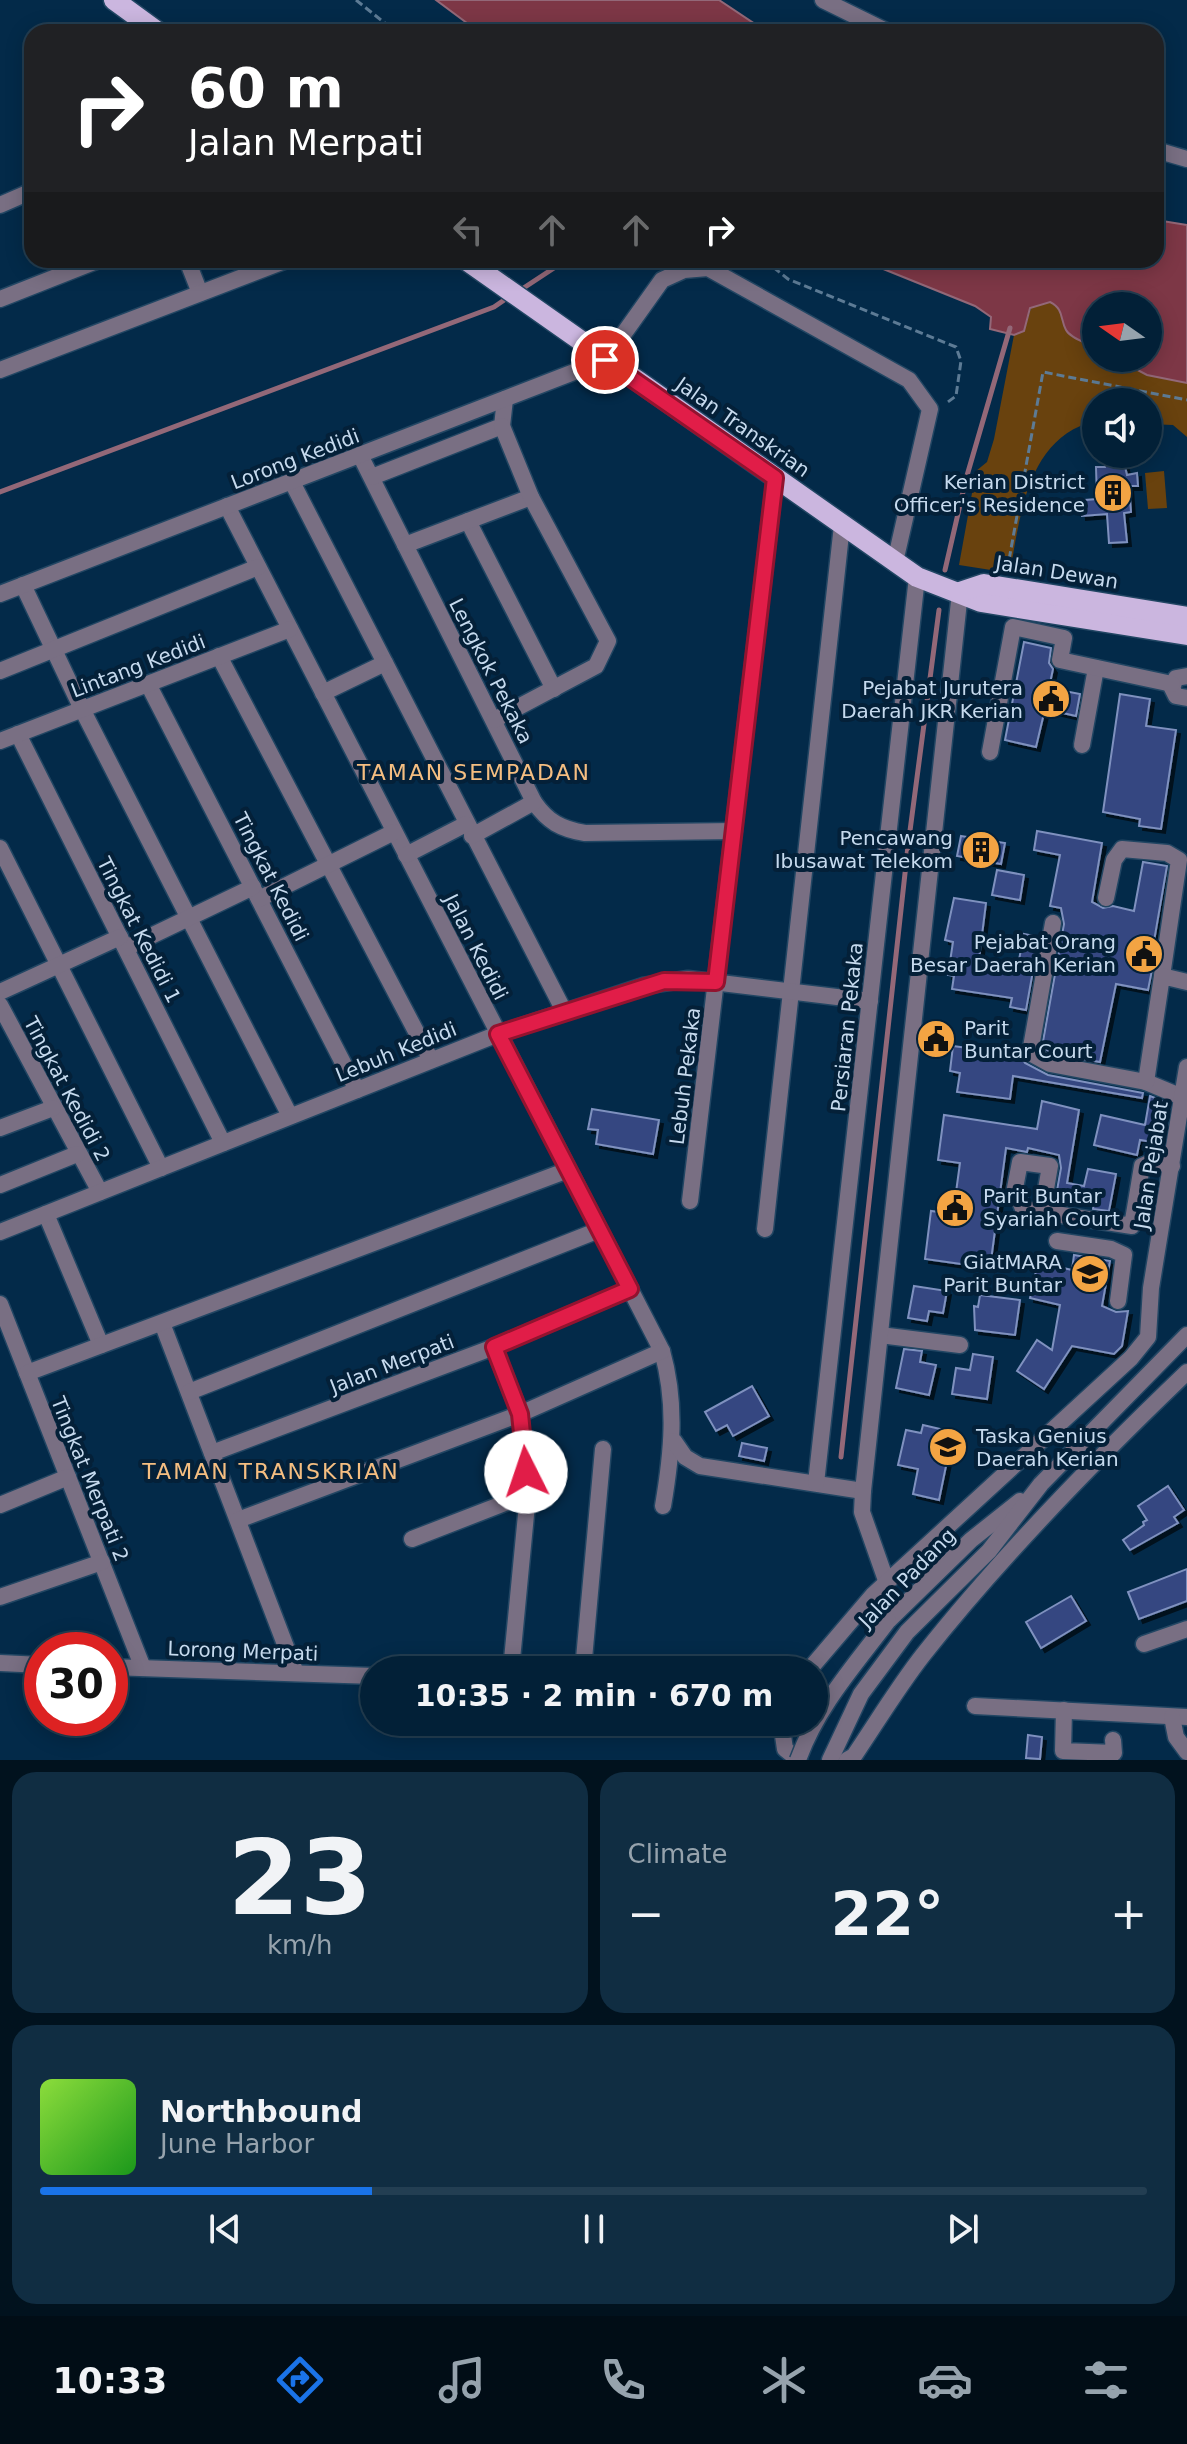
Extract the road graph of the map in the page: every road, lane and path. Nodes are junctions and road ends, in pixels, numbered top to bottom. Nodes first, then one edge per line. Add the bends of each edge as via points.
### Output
1 (114, 0) edge
2 (356, 0) edge
3 (823, 0) edge
4 (147, 24) edge
5 (386, 24) edge
6 (872, 24) edge
7 (1164, 152) edge
8 (1187, 159) edge
9 (24, 194) edge
10 (0, 205) edge
11 (79, 268) edge
12 (190, 268) edge
13 (266, 268) edge
14 (477, 268) edge
15 (774, 268) edge
16 (200, 293) junction
17 (0, 299) edge
18 (605, 360) junction
19 (0, 370) edge
20 (505, 399) junction
21 (1187, 400) edge
22 (930, 409) junction
23 (502, 426) junction
24 (360, 455) junction
25 (372, 477) junction
26 (775, 478) junction
27 (292, 482) junction
28 (531, 497) junction
29 (227, 506) junction
30 (468, 521) junction
31 (842, 525) junction
32 (405, 545) junction
33 (895, 562) junction
34 (258, 567) junction
35 (917, 577) junction
36 (23, 585) junction
37 (1004, 587) junction
38 (960, 592) junction
39 (0, 594) edge
40 (1187, 617) edge
41 (290, 629) junction
42 (1187, 635) edge
43 (55, 649) junction
44 (219, 656) junction
45 (385, 663) junction
46 (1096, 668) junction
47 (0, 671) edge
48 (1180, 680) edge
49 (148, 684) junction
50 (554, 689) junction
51 (323, 693) junction
52 (1187, 698) edge
53 (82, 709) junction
54 (494, 720) junction
55 (18, 734) junction
56 (0, 741) edge
57 (1082, 745) dead end
58 (990, 752) dead end
59 (534, 802) junction
60 (469, 830) junction
61 (734, 831) junction
62 (394, 832) junction
63 (0, 848) edge
64 (406, 855) junction
65 (326, 866) junction
66 (256, 893) junction
67 (1106, 898) dead end
68 (189, 918) junction
69 (1053, 923) dead end
70 (123, 943) junction
71 (59, 965) junction
72 (1162, 976) junction
73 (716, 982) junction
74 (1187, 982) edge
75 (0, 992) edge
76 (794, 992) junction
77 (870, 1001) junction
78 (1, 1009) edge
79 (564, 1011) junction
80 (498, 1034) junction
81 (17, 1038) junction
82 (0, 1043) edge
83 (431, 1060) junction
84 (1187, 1067) edge
85 (1146, 1082) junction
86 (357, 1090) junction
87 (1182, 1097) junction
88 (53, 1108) junction
89 (290, 1116) junction
90 (0, 1128) edge
91 (223, 1143) junction
92 (77, 1154) junction
93 (1172, 1166) junction
94 (161, 1168) junction
95 (568, 1170) junction
96 (0, 1185) edge
97 (100, 1192) junction
98 (690, 1201) dead end
99 (1042, 1212) dead end
100 (46, 1214) junction
101 (765, 1229) dead end
102 (599, 1230) junction
103 (0, 1232) edge
104 (1057, 1241) dead end
105 (1126, 1265) junction
106 (1155, 1268) junction
107 (630, 1289) junction
108 (1118, 1301) dead end
109 (0, 1304) edge
110 (162, 1323) junction
111 (880, 1335) junction
112 (1187, 1335) edge
113 (101, 1345) junction
114 (960, 1345) dead end
115 (494, 1347) junction
116 (662, 1351) junction
117 (1187, 1372) edge
118 (27, 1373) junction
119 (189, 1392) junction
120 (520, 1414) junction
121 (674, 1441) junction
122 (603, 1449) dead end
123 (212, 1453) junction
124 (68, 1477) junction
125 (816, 1483) junction
126 (1041, 1484) junction
127 (863, 1491) junction
128 (528, 1494) junction
129 (0, 1505) edge
130 (663, 1506) dead end
131 (238, 1520) junction
132 (412, 1539) dead end
133 (102, 1562) junction
134 (887, 1583) junction
135 (0, 1597) edge
136 (1187, 1629) edge
137 (1144, 1644) dead end
138 (512, 1656) edge
139 (584, 1656) edge
140 (821, 1656) edge
141 (0, 1663) edge
142 (24, 1664) edge
143 (128, 1668) edge
144 (143, 1668) junction
145 (296, 1673) junction
146 (360, 1675) edge
147 (975, 1706) dead end
148 (1019, 1708) junction
149 (1064, 1710) junction
150 (997, 1717) dead end
151 (1179, 1717) edge
152 (783, 1736) edge
153 (1113, 1740) dead end
154 (1187, 1752) edge
155 (798, 1760) edge
156 (830, 1760) edge
157 (847, 1760) edge

1 - 4 main road
2 - 5 path
3 - 6 street
7 - 8 street
9 - 10 street
11 - 17 street
12 - 16 street
13 - 16 street
14 - 18 main road, Jalan Transkrian
15 - 22 path via 788,279 956,347 961,361 956,396
16 - 19 street
18 - 20 street, Lorong Kedidi
18 - 22 street via 662,280 684,270 708,268 909,380
18 - 26 main road, Jalan Transkrian
20 - 23 street
20 - 24 street, Lorong Kedidi
21 - 37 path via 1043,372
22 - 33 street
23 - 25 street
23 - 28 street
24 - 25 street, Lengkok Pekaka
24 - 27 street, Lorong Kedidi
25 - 32 street, Lengkok Pekaka
26 - 31 main road, Jalan Transkrian
26 - 61 street, Lebuh Pekaka
27 - 29 street, Lorong Kedidi
27 - 45 street
28 - 30 street
28 - 50 street via 608,641 596,666
29 - 34 street, Jalan Kedidi
29 - 36 street, Lorong Kedidi
30 - 32 street
30 - 50 street
31 - 33 main road, Jalan Transkrian
31 - 76 street
32 - 54 street, Lengkok Pekaka
33 - 35 main road, Jalan Transkrian
34 - 41 street, Jalan Kedidi
34 - 43 street
35 - 38 main road, Jalan Transkrian
35 - 77 street, Persiaran Pekaka
36 - 39 street, Lorong Kedidi
36 - 43 street
37 - 38 main road, Jalan Dewan via 984,584
37 - 40 main road, Jalan Dewan
38 - 42 main road, Jalan Dewan via 981,602
38 - 111 street
41 - 44 street, Lintang Kedidi
41 - 51 street, Jalan Kedidi
43 - 47 street
43 - 53 street
44 - 49 street, Lintang Kedidi
44 - 65 street
45 - 51 street
45 - 60 street
46 - 48 street
46 - 57 street
46 - 58 street via 1060,660 1064,638 1013,627
48 - 52 street via 1176,696
49 - 53 street, Lintang Kedidi
49 - 66 street, Tingkat Kedidi
50 - 54 street
51 - 62 street, Jalan Kedidi
53 - 55 street, Lintang Kedidi
53 - 68 street
54 - 59 street, Lengkok Pekaka
55 - 56 street, Lintang Kedidi
55 - 70 street, Tingkat Kedidi 1
59 - 60 street
59 - 61 street, Lengkok Pekaka via 545,819 585,833
60 - 64 street
60 - 79 street
61 - 73 street, Lebuh Pekaka
62 - 64 street, Jalan Kedidi
62 - 65 street
63 - 71 street
64 - 80 street, Jalan Kedidi
65 - 66 street
65 - 83 street
66 - 68 street
66 - 86 street, Tingkat Kedidi
67 - 72 street via 1114,860 1122,849 1167,853 1179,860
68 - 70 street
68 - 89 street
69 - 85 street via 1030,1053 1050,1064
70 - 71 street
70 - 91 street, Tingkat Kedidi 1
71 - 75 street
71 - 94 street
72 - 74 street
72 - 85 street
73 - 76 street, Lebuh Kedidi
73 - 79 street, Lebuh Kedidi via 664,981
73 - 98 street, Lebuh Pekaka
76 - 77 street, Lebuh Kedidi
76 - 101 street
77 - 125 street, Persiaran Pekaka
78 - 81 street, Tingkat Kedidi 2
79 - 80 street, Lebuh Kedidi
80 - 83 street, Lebuh Kedidi
80 - 95 street, Jalan Kedidi
81 - 82 street
81 - 88 street, Tingkat Kedidi 2
83 - 86 street, Lebuh Kedidi
84 - 87 street, Jalan Pejabat
85 - 87 street
86 - 89 street, Lebuh Kedidi
87 - 93 street, Jalan Pejabat
88 - 90 street
88 - 92 street, Tingkat Kedidi 2
89 - 91 street, Lebuh Kedidi
91 - 94 street, Lebuh Kedidi
92 - 96 street
92 - 97 street, Tingkat Kedidi 2
93 - 99 street via 1154,1161 1142,1166 1132,1226
93 - 106 street, Jalan Pejabat
94 - 97 street, Lebuh Kedidi
95 - 102 street, Jalan Kedidi
95 - 110 street
97 - 100 street, Lebuh Kedidi
100 - 103 street, Lebuh Kedidi
100 - 113 street
102 - 107 street, Jalan Kedidi
102 - 119 street
104 - 105 street via 1118,1251
105 - 106 street
105 - 108 street
106 - 134 street, Jalan Pejabat via 1148,1337 1131,1358
107 - 115 street, Jalan Merpati
107 - 116 street, Jalan Kedidi
109 - 118 street, Tingkat Merpati 2
110 - 113 street
110 - 119 street
111 - 114 street
111 - 127 street
112 - 126 street, Jalan Padang
113 - 118 street
115 - 120 street
115 - 123 street, Jalan Merpati
116 - 120 street
116 - 121 street, Jalan Kedidi via 671,1384
117 - 157 street via 975,1591
118 - 124 street, Tingkat Merpati 2
119 - 123 street
120 - 128 street
120 - 131 street
121 - 125 street via 700,1466
121 - 130 street, Jalan Kedidi
122 - 139 street
123 - 131 street
124 - 129 street
124 - 133 street, Tingkat Merpati 2
125 - 127 street
126 - 155 street, Jalan Padang, bridge via 971,1540 888,1621 829,1697
126 - 156 street, Jalan Padang via 989,1551 907,1632 861,1694
127 - 134 street via 862,1512
128 - 132 street
128 - 138 street
131 - 145 street
133 - 135 street
133 - 144 street, Tingkat Merpati 2
134 - 140 street
136 - 137 street
141 - 142 street
143 - 144 street, Lorong Merpati
144 - 145 street, Lorong Merpati
145 - 146 street, Lorong Merpati
147 - 148 street
148 - 149 street
148 - 150 street
149 - 151 street
149 - 153 street via 1063,1751 1114,1753
151 - 154 street via 1176,1737
152 - 155 street via 785,1749

